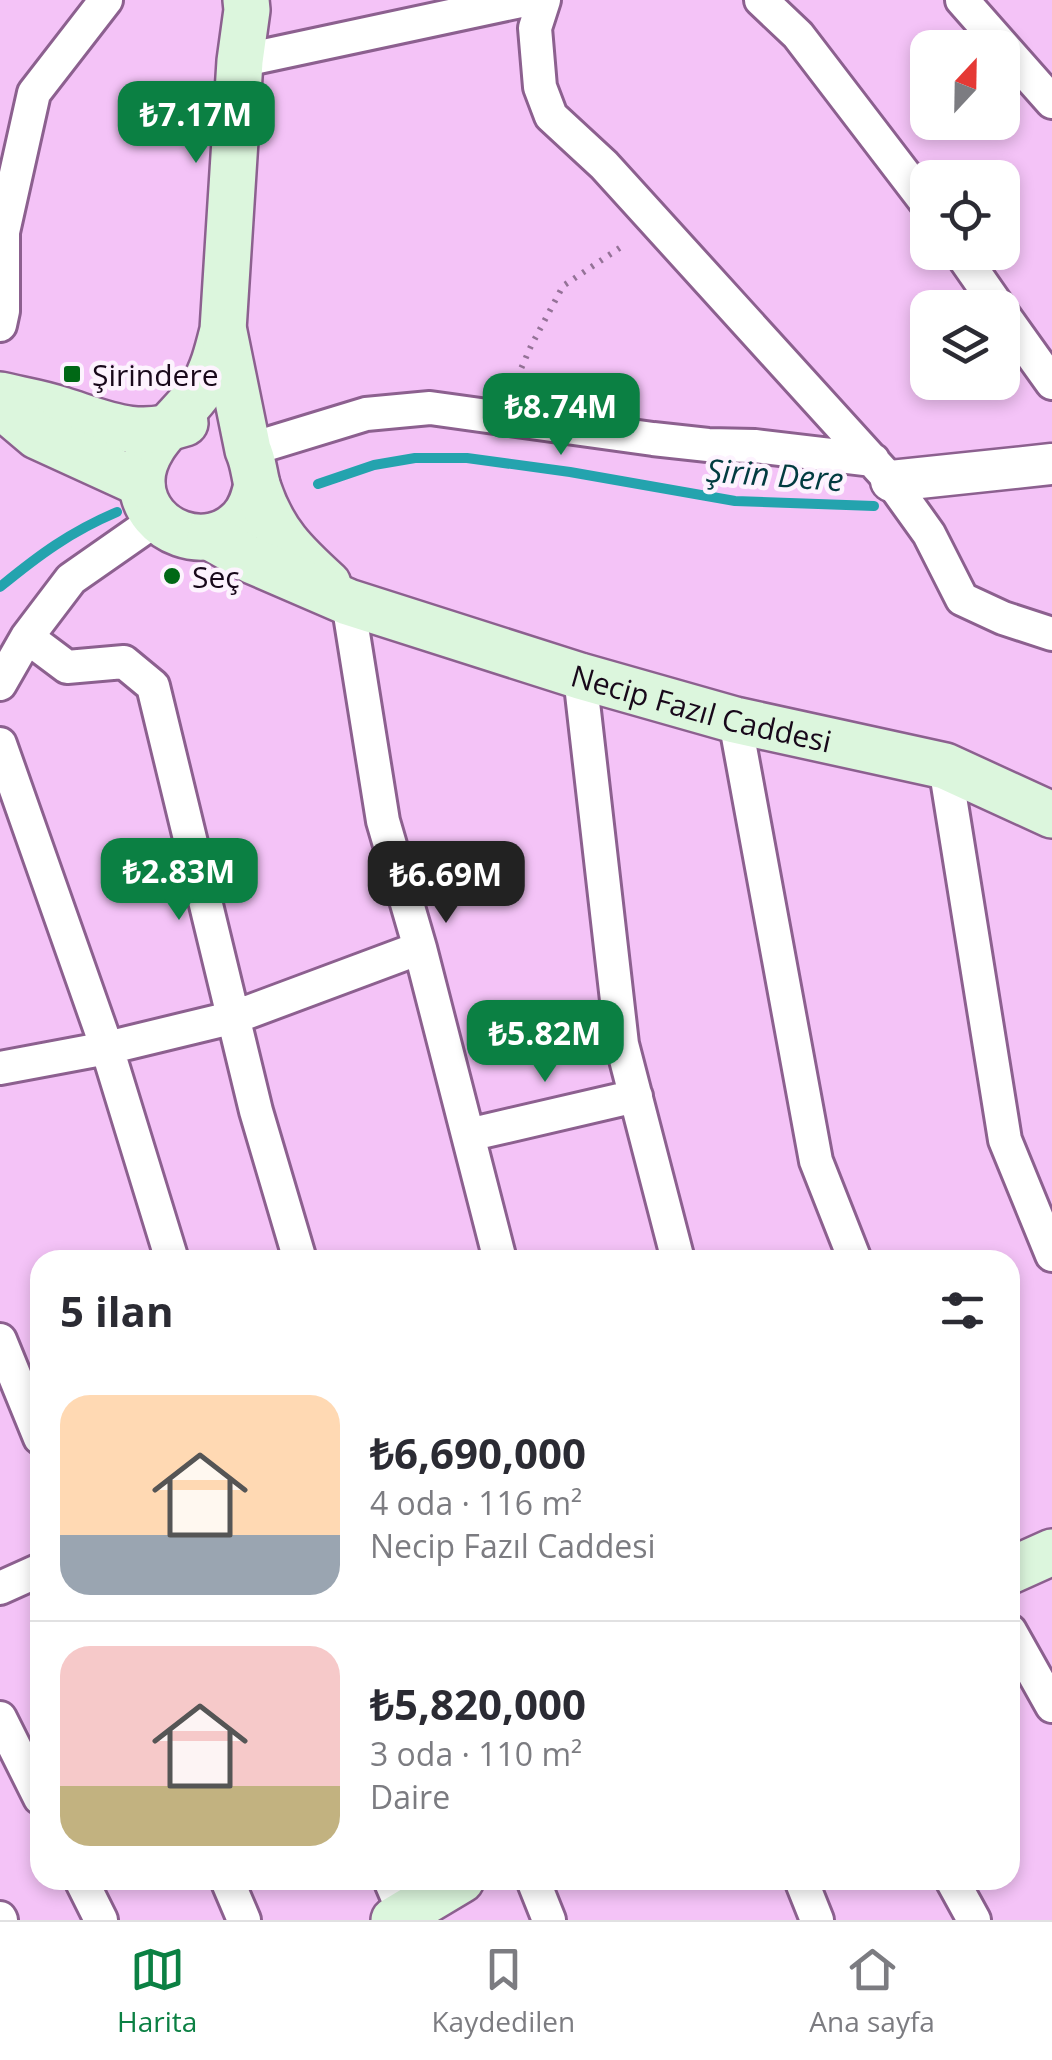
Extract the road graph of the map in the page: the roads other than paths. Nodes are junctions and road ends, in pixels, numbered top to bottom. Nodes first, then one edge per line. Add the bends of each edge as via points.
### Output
1 (106, 0) edge
2 (246, 0) edge
3 (525, 0) edge
4 (544, 0) edge
5 (761, 0) edge
6 (962, 0) edge
7 (240, 61) junction
8 (1052, 102) edge
9 (910, 182) edge
10 (1, 231) edge
11 (0, 325) edge
12 (223, 330) junction
13 (1020, 338) edge
14 (1052, 384) edge
15 (0, 395) edge
16 (0, 405) edge
17 (168, 430) junction
18 (1052, 464) edge
19 (252, 467) junction
20 (882, 470) junction
21 (149, 502) junction
22 (210, 537) junction
23 (348, 602) junction
24 (1052, 634) edge
25 (28, 636) junction
26 (580, 676) junction
27 (0, 684) edge
28 (735, 720) junction
29 (0, 744) edge
30 (945, 766) junction
31 (1052, 815) edge
32 (420, 948) junction
33 (235, 1017) junction
34 (107, 1048) junction
35 (0, 1068) edge
36 (636, 1096) junction
37 (468, 1135) junction
38 (169, 1250) edge
39 (297, 1250) edge
40 (497, 1250) edge
41 (675, 1250) edge
42 (851, 1250) edge
43 (1052, 1255) edge
44 (0, 1340) edge
45 (30, 1414) edge
46 (1052, 1552) edge
47 (1020, 1566) edge
48 (30, 1574) edge
49 (0, 1588) edge
50 (1020, 1650) edge
51 (1052, 1706) edge
52 (0, 1718) edge
53 (30, 1778) edge
54 (86, 1890) edge
55 (231, 1890) edge
56 (440, 1890) edge
57 (537, 1890) edge
58 (805, 1890) edge
59 (958, 1890) edge
60 (399, 1909) edge
61 (100, 1920) edge
62 (244, 1920) edge
63 (548, 1920) edge
64 (817, 1920) edge
65 (974, 1920) edge

1 - 10 street via 34,93
2 - 7 main road
3 - 7 street
4 - 20 street via 535,28 540,86 551,116 604,164
5 - 9 street via 798,35
6 - 8 street
7 - 12 main road
10 - 11 street
12 - 17 main road via 203,386
12 - 19 main road
13 - 14 street
15 - 17 main road via 118,429
16 - 21 main road via 37,436
17 - 19 main road via 183,423 220,426 236,436
17 - 21 main road via 144,464
18 - 20 street
19 - 20 street via 366,414 430,408 755,446
19 - 22 main road via 252,503 242,519
19 - 23 main road via 276,531
20 - 24 street via 929,534 962,599
21 - 22 main road via 172,531
21 - 25 street via 71,579
22 - 23 main road, Necip Fazıl Caddesi
23 - 26 main road, Necip Fazıl Caddesi
23 - 32 street via 383,821
25 - 27 street
25 - 33 street via 67,667 124,662 153,686
26 - 28 main road, Necip Fazıl Caddesi
26 - 36 street via 622,1044
28 - 30 main road, Necip Fazıl Caddesi
28 - 42 street via 816,1161
29 - 34 street
30 - 31 main road, Necip Fazıl Caddesi
30 - 43 street via 1005,1140
32 - 33 street
32 - 37 street
33 - 34 street
33 - 39 street
34 - 35 street
34 - 38 street
36 - 37 street
36 - 41 street
37 - 40 street
44 - 45 street
46 - 47 main road
48 - 49 street
50 - 51 street
52 - 53 street
54 - 61 street
55 - 62 street
56 - 60 main road
57 - 63 street
58 - 64 street
59 - 65 street

